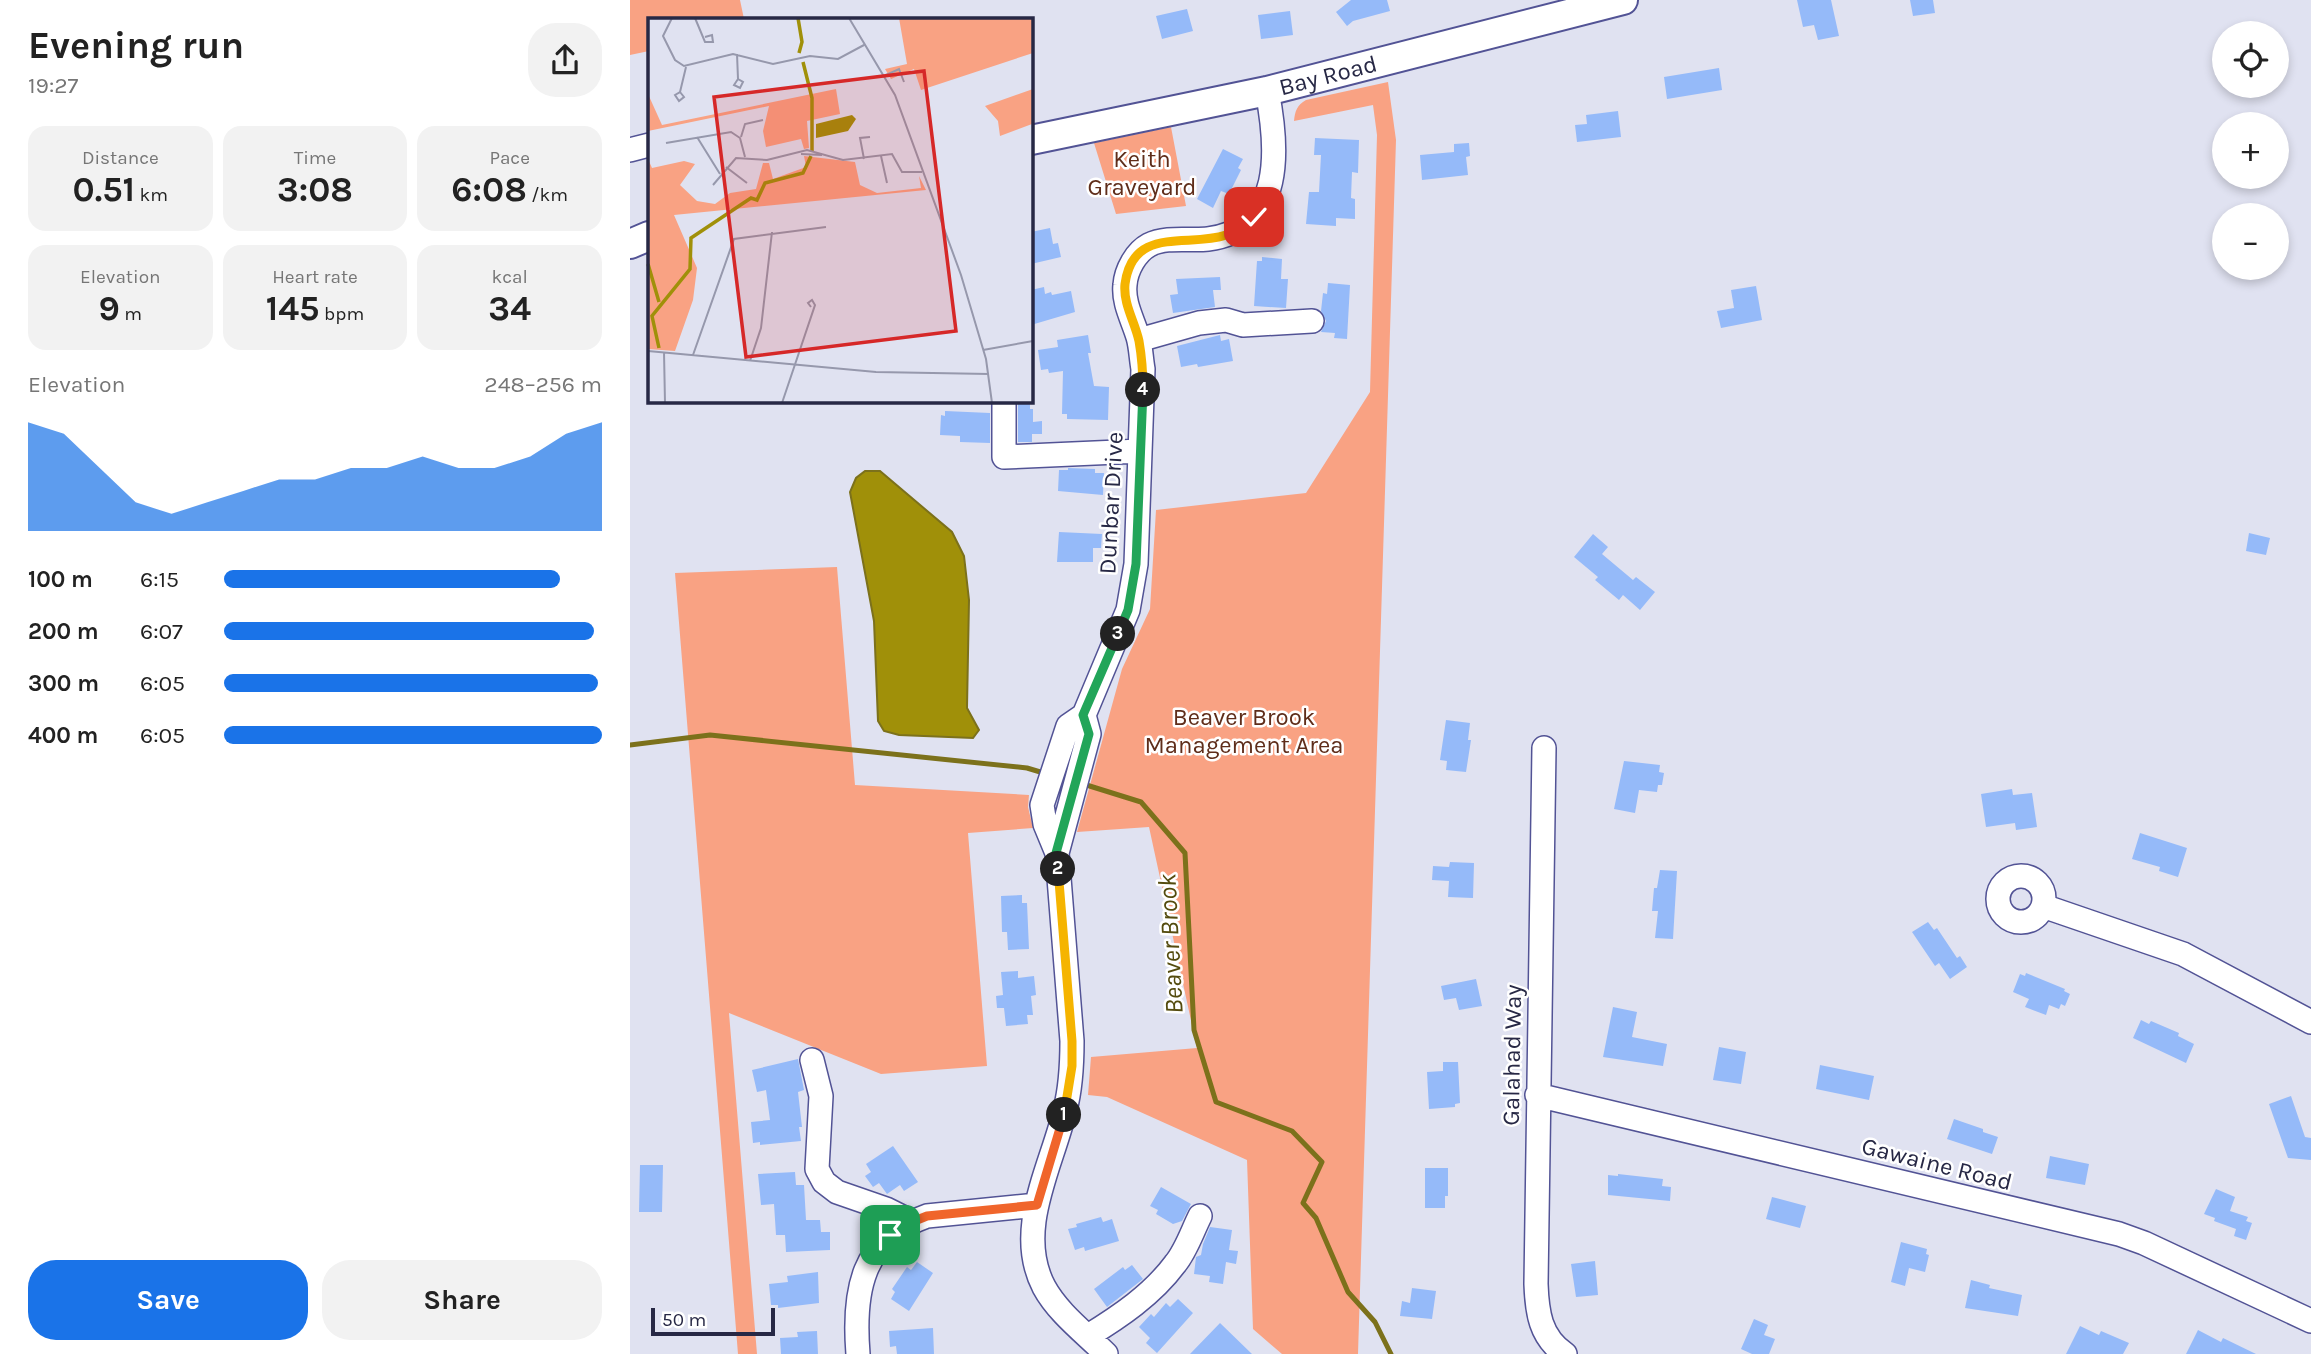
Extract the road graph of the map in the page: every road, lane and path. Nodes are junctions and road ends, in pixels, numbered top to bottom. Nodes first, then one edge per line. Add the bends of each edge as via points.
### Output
1 (1623, 0) edge
2 (1267, 91) junction
3 (1032, 140) edge
4 (648, 145) edge
5 (630, 150) edge
6 (648, 236) edge
7 (630, 244) edge
8 (1312, 321) dead end
9 (1139, 340) junction
10 (1004, 402) edge
11 (1140, 451) junction
12 (1083, 715) junction
13 (1544, 748) dead end
14 (1056, 853) junction
15 (2043, 906) dead end
16 (2311, 1022) edge
17 (812, 1060) dead end
18 (1537, 1095) junction
19 (1037, 1205) junction
20 (1200, 1216) dead end
21 (912, 1222) junction
22 (2311, 1321) edge
23 (1088, 1336) junction
24 (858, 1354) edge
25 (1106, 1354) edge
26 (1565, 1354) edge

1 - 2 main road, Bay Road
2 - 3 main road, Bay Road
2 - 9 street, Dunbar Drive via 1275,161 1266,198 1254,217 1226,235 1159,242 1139,253 1125,285
4 - 5 street
6 - 7 main road
8 - 9 street via 1243,325 1226,320
9 - 11 street, Dunbar Drive via 1143,369
10 - 11 street via 1004,457
11 - 12 street, Dunbar Drive via 1133,587 1124,620
12 - 14 street, Dunbar Drive via 1089,734
12 - 14 street, Dunbar Drive via 1068,726 1042,806
13 - 18 street, Galahad Way
14 - 19 street, Dunbar Drive via 1072,1066 1065,1110
15 - 16 street via 2183,954
17 - 21 street via 821,1096 817,1169 824,1182 837,1192
18 - 22 street, Gawaine Road via 2135,1239
18 - 26 street, Galahad Way via 1536,1303 1544,1332
19 - 21 street via 927,1216
19 - 23 street, Dunbar Drive via 1033,1247 1043,1284
20 - 23 street via 1166,1275 1143,1298
21 - 24 street via 890,1235 863,1278
23 - 25 street, Dunbar Drive

